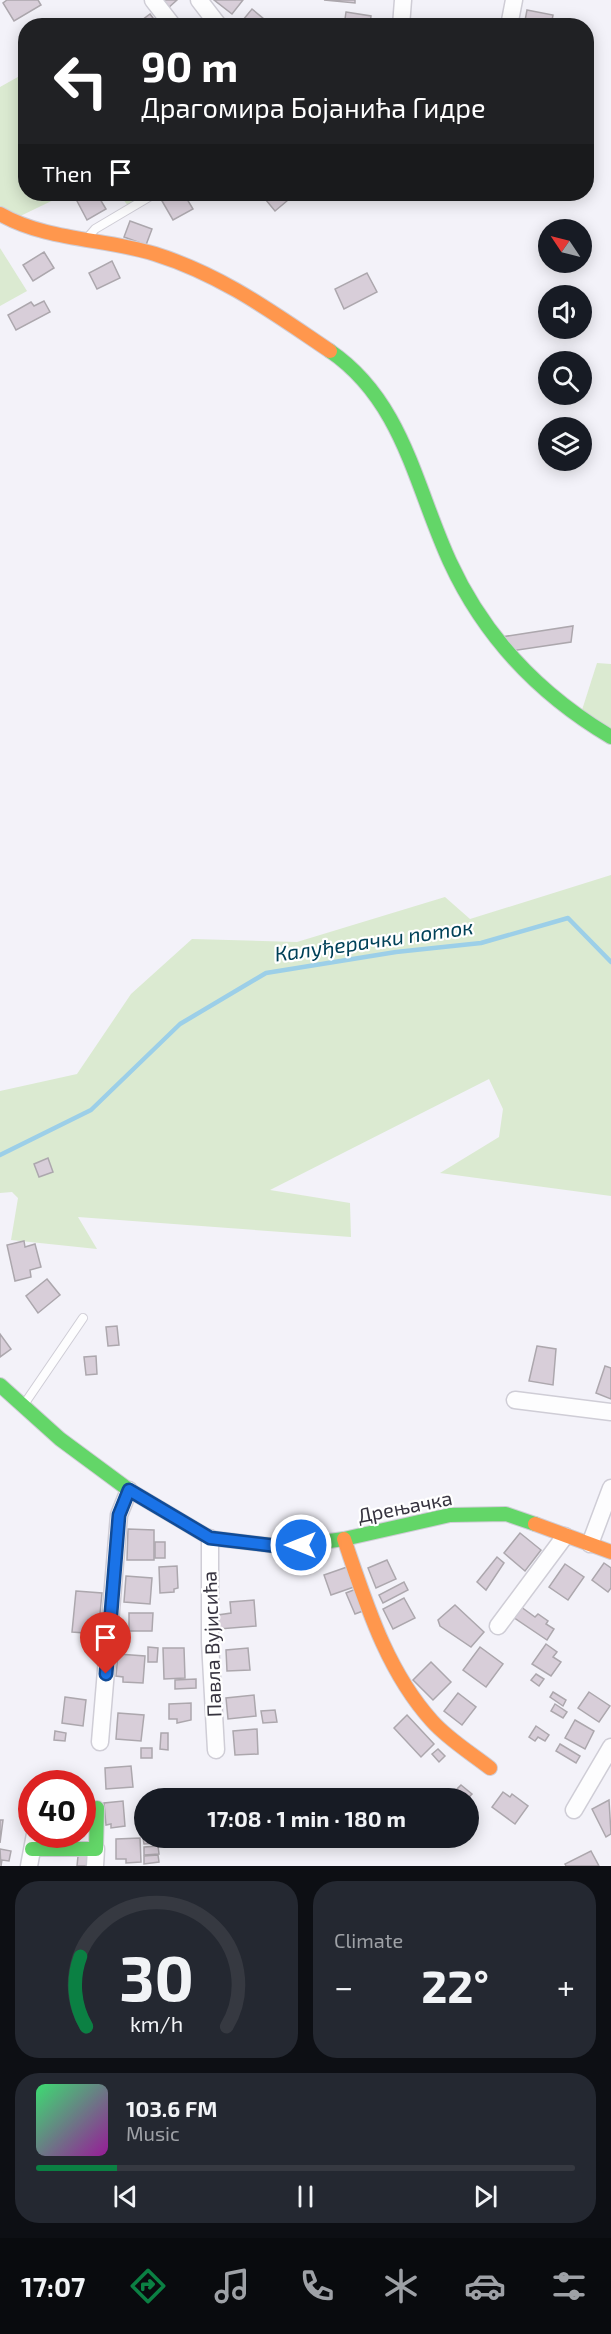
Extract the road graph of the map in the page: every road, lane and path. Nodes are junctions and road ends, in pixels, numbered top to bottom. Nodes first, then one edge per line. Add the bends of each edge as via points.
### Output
1 (153, 0) edge
2 (199, 0) edge
3 (403, 0) edge
4 (514, 0) edge
5 (166, 18) edge
6 (213, 18) edge
7 (402, 18) edge
8 (511, 18) edge
9 (142, 201) edge
10 (0, 214) edge
11 (88, 240) junction
12 (611, 737) edge
13 (83, 1318) dead end
14 (0, 1385) edge
15 (515, 1401) dead end
16 (23, 1406) junction
17 (611, 1412) edge
18 (611, 1488) edge
19 (129, 1490) junction
20 (565, 1536) junction
21 (210, 1538) junction
22 (344, 1539) junction
23 (590, 1544) junction
24 (611, 1552) edge
25 (498, 1626) dead end
26 (100, 1742) dead end
27 (611, 1747) edge
28 (216, 1750) dead end
29 (490, 1768) dead end
30 (97, 1808) dead end
31 (574, 1810) dead end
32 (32, 1848) edge
33 (56, 1848) edge
34 (95, 1858) edge
35 (29, 1866) edge

1 - 5 street
2 - 6 street
3 - 7 street
4 - 8 street
9 - 11 lane via 95,229
10 - 11 street via 22,227
11 - 12 street via 181,261 239,289 353,367 400,436 450,562 492,637 544,692
13 - 16 lane
14 - 16 street, Дрењачка
15 - 17 street
16 - 19 street, Дрењачка
18 - 23 street
19 - 21 street, Дрењачка
19 - 26 street via 119,1515
20 - 22 street, Дрењачка via 507,1514 461,1514
20 - 23 street, Дрењачка
20 - 25 street
21 - 22 street, Дрењачка via 285,1547
21 - 28 street, Павла Вујисића
22 - 29 street via 381,1645 400,1678 435,1724
23 - 24 street, Дрењачка
27 - 31 street
30 - 34 street
32 - 35 street
33 - 34 street

